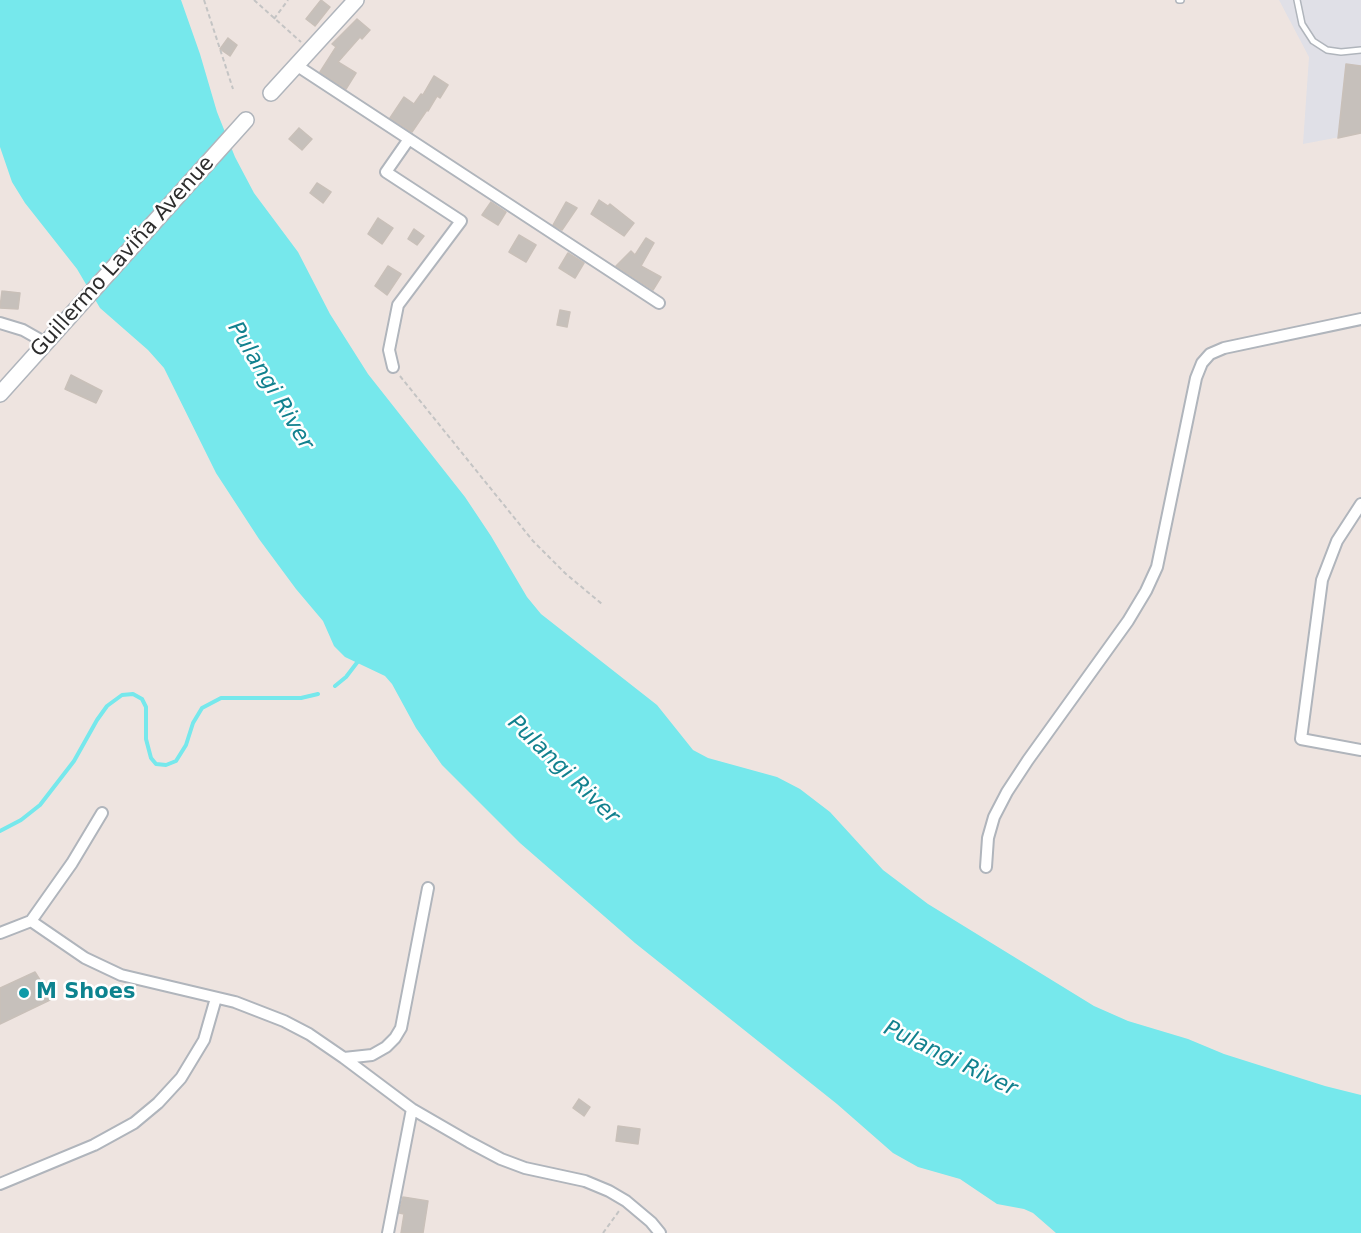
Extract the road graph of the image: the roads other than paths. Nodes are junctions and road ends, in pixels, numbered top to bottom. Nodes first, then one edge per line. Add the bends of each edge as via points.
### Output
1 (356, 0) edge
2 (1297, 0) edge
3 (1361, 50) edge
4 (296, 65) junction
5 (271, 93) dead end
6 (246, 120) dead end
7 (409, 139) junction
8 (659, 303) dead end
9 (1361, 319) edge
10 (0, 323) edge
11 (46, 343) junction
12 (393, 367) road end
13 (0, 394) edge
14 (1361, 504) edge
15 (1361, 750) edge
16 (102, 813) dead end
17 (987, 867) dead end
18 (428, 888) dead end
19 (31, 921) junction
20 (0, 933) edge
21 (216, 998) junction
22 (344, 1058) junction
23 (412, 1109) junction
24 (0, 1184) edge
25 (651, 1222) junction
26 (388, 1233) edge
27 (644, 1233) edge
28 (660, 1233) edge

1 - 4 street
2 - 3 lane via 1302,24 1313,41 1327,50
4 - 5 street
4 - 7 street
6 - 11 street, Guillermo Laviña Avenue
7 - 8 street
7 - 12 street via 386,172 461,220 398,305 389,350
9 - 17 street via 1224,348 1202,363 1157,567 1128,621 1007,792 988,838
10 - 11 street
11 - 13 street, Guillermo Laviña Avenue
14 - 15 street via 1337,541 1322,580 1301,739
16 - 19 street
18 - 22 street via 401,1028 386,1047 372,1055
19 - 20 street
19 - 21 street via 100,966 121,975
21 - 22 street via 252,1007 284,1021
21 - 24 street via 204,1040 181,1078 158,1103 134,1123 94,1145
22 - 23 street
23 - 25 street via 501,1159 585,1181 626,1201
23 - 26 street
25 - 27 street
25 - 28 street

